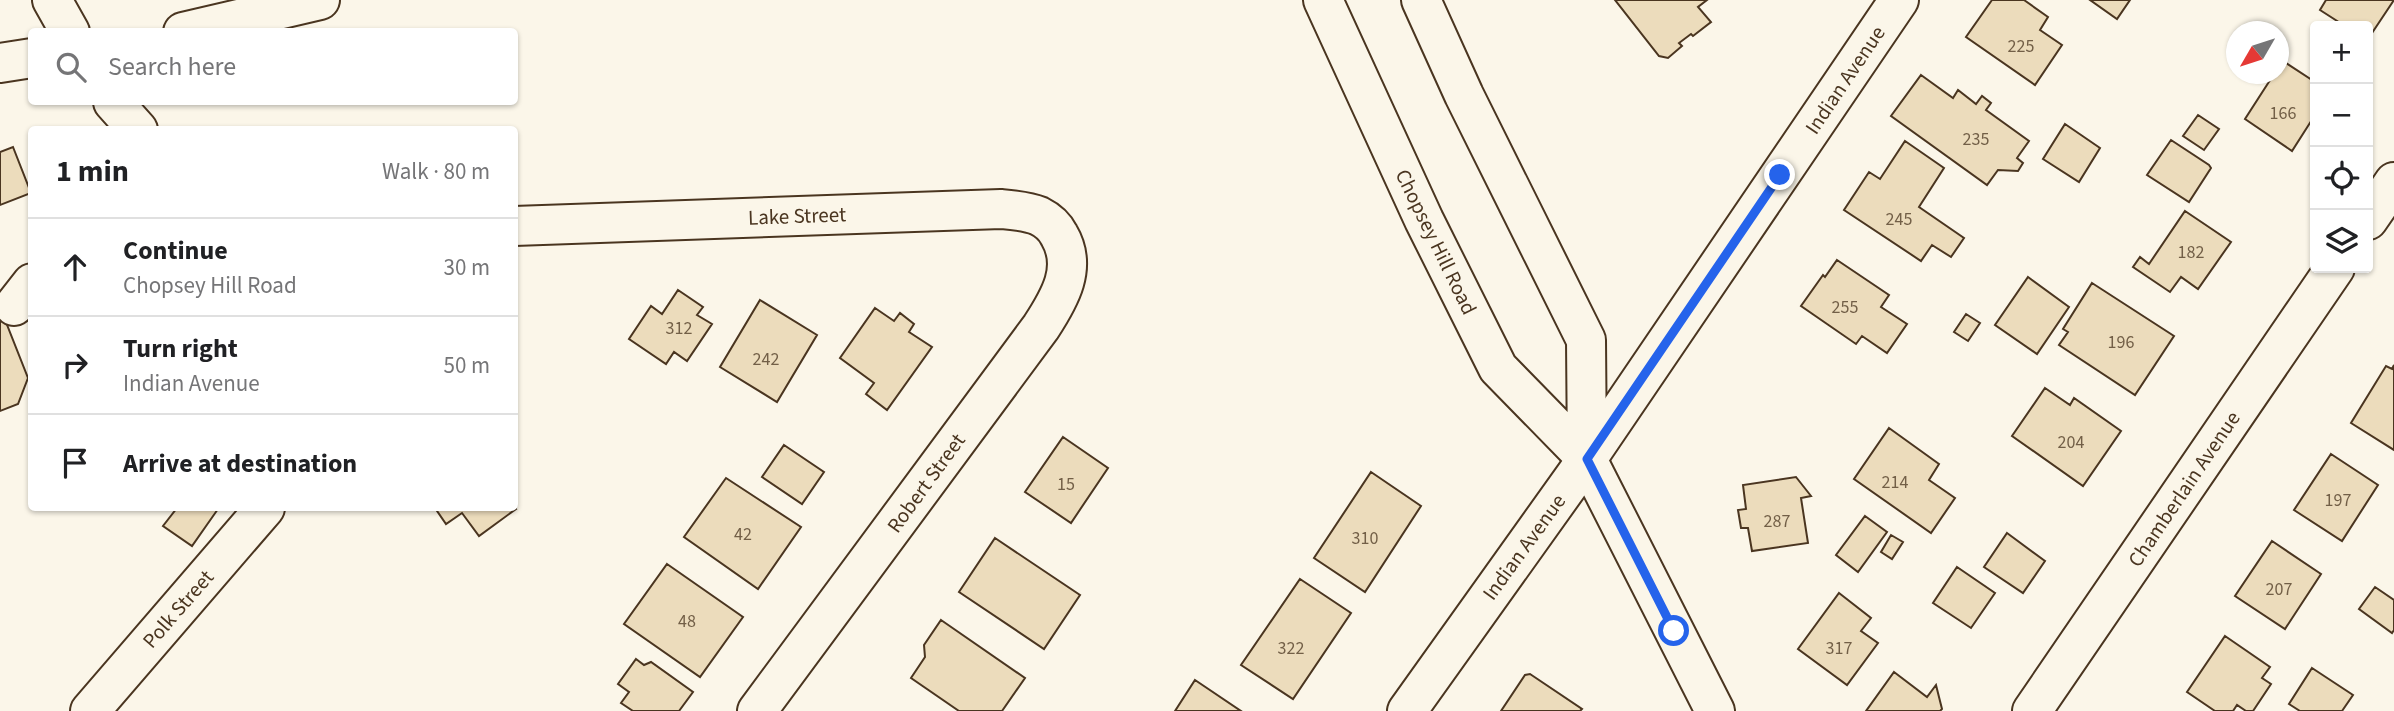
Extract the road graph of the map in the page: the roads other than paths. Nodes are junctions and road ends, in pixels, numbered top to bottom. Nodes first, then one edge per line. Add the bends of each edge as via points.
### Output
1 (52, 0) edge
2 (320, 0) edge
3 (1323, 0) edge
4 (1421, 0) edge
5 (1899, 0) edge
6 (68, 28) edge
7 (200, 28) edge
8 (28, 59) edge
9 (0, 64) edge
10 (116, 105) edge
11 (134, 126) edge
12 (2394, 182) edge
13 (2373, 213) edge
14 (518, 226) edge
15 (1065, 245) joint
16 (2332, 273) edge
17 (1587, 459) junction
18 (262, 511) edge
19 (90, 711) edge
20 (757, 711) edge
21 (1407, 711) edge
22 (1715, 711) edge
23 (2032, 711) edge

1 - 6 street
2 - 7 street
3 - 17 street, Chopsey Hill Road via 1498,368
4 - 17 street, Chopsey Hill Road via 1586,340
5 - 17 street, Indian Avenue
8 - 9 street
10 - 11 street
12 - 13 street
14 - 15 street, Lake Street via 1001,209 1041,217 1056,229
15 - 20 street, Robert Street via 1069,265 1063,288 1041,327
16 - 23 street, Chamberlain Avenue
17 - 21 street, Indian Avenue
17 - 22 street, Chopsey Hill Road
18 - 19 street, Polk Street

